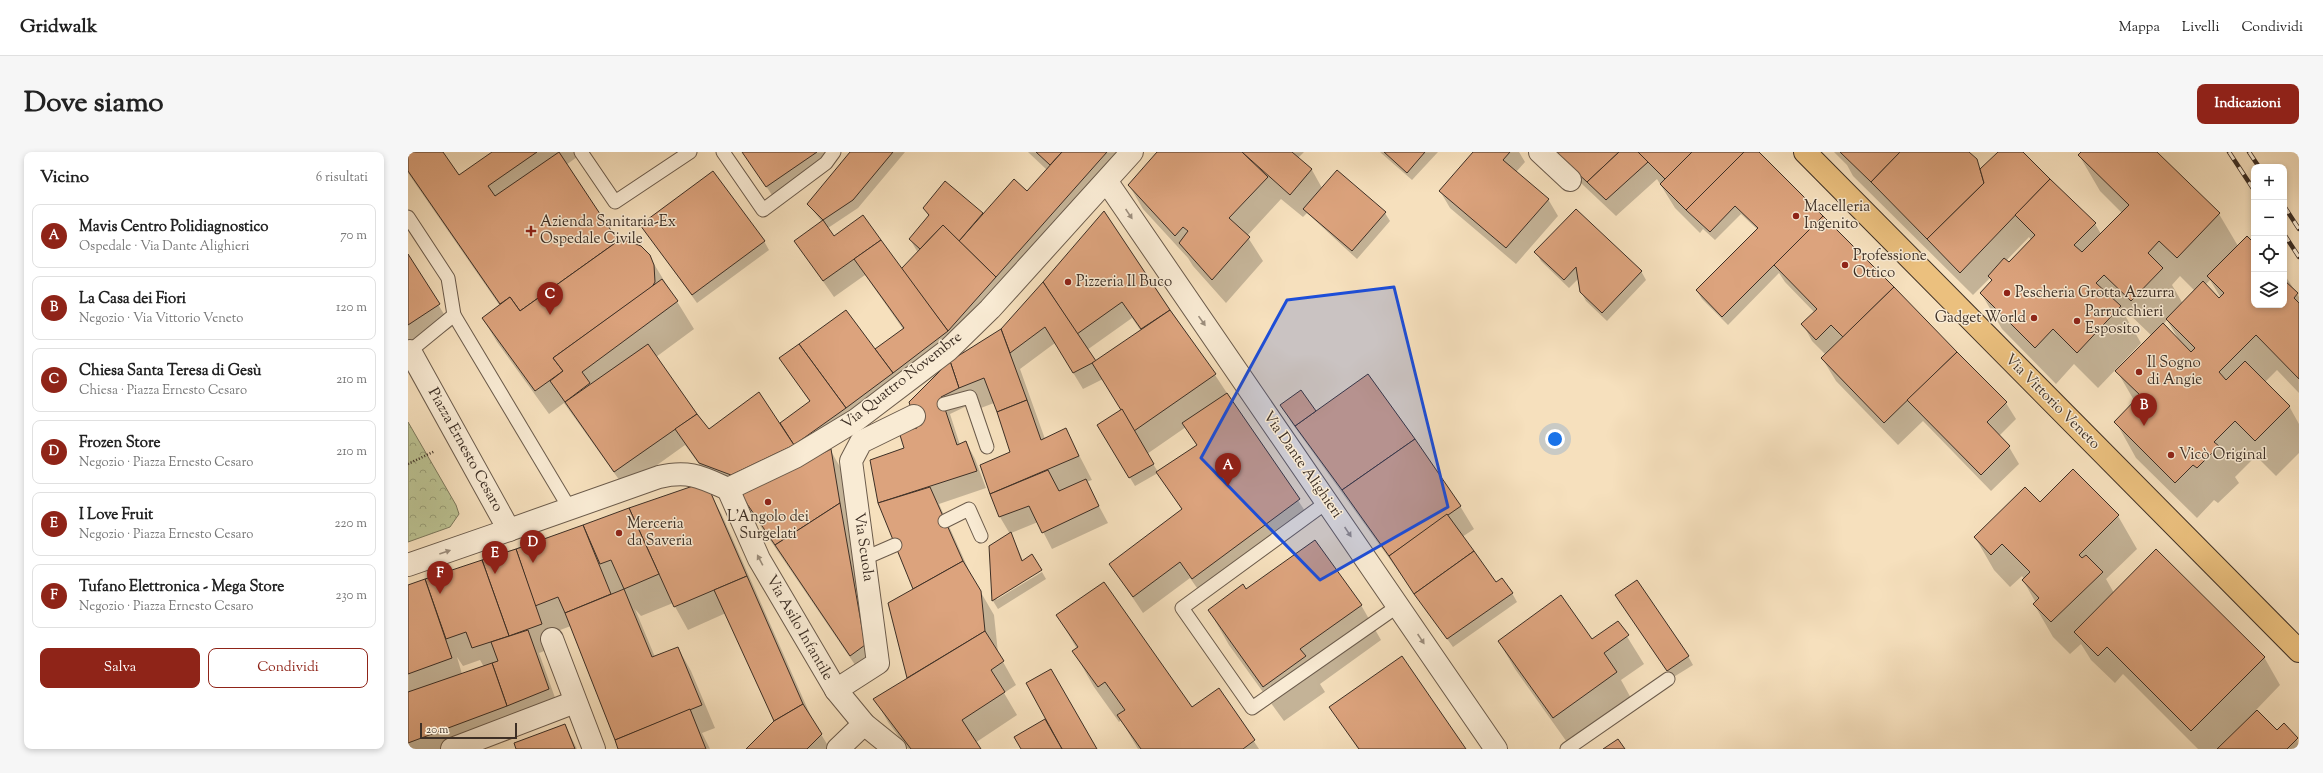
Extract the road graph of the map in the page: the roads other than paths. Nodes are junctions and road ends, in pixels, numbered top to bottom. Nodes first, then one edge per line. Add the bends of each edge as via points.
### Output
1 (581, 152) edge
2 (690, 152) edge
3 (723, 152) edge
4 (834, 152) edge
5 (1132, 152) edge
6 (1540, 152) edge
7 (1805, 152) edge
8 (1570, 180) dead end
9 (1107, 182) junction
10 (408, 217) edge
11 (454, 315) junction
12 (409, 352) edge
13 (944, 404) dead end
14 (914, 416) dead end
15 (987, 447) dead end
16 (728, 489) junction
17 (1327, 502) junction
18 (570, 509) junction
19 (945, 520) dead end
20 (509, 530) junction
21 (981, 536) dead end
22 (895, 545) dead end
23 (865, 558) junction
24 (408, 565) edge
25 (1398, 606) junction
26 (552, 639) dead end
27 (2299, 651) edge
28 (1668, 679) dead end
29 (836, 690) junction
30 (575, 702) junction
31 (864, 724) junction
32 (452, 749) edge
33 (594, 749) edge
34 (838, 749) edge
35 (895, 749) edge
36 (1496, 749) edge
37 (1568, 749) edge

1 - 2 lane via 616,202
3 - 4 lane via 763,210 826,163
5 - 9 street, Via Quattro Novembre
6 - 8 street
7 - 27 main road, Via Vittorio Veneto
9 - 16 street, Via Quattro Novembre via 990,309 948,350 856,420 795,457
9 -> 17 street, Via Dante Alighieri
10 - 11 lane via 448,278
11 - 12 lane
11 - 18 lane
12 - 20 street, Piazza Ernesto Cesaro
13 - 15 lane via 970,397
14 - 23 street, Via Scuola via 861,442 851,461
16 - 18 street, Piazza Ernesto Cesaro via 698,475 679,473 659,477
29 -> 16 street, Via Asilo Infantile via 759,559
17 -> 25 street, Via Dante Alighieri
17 - 25 lane via 1182,608 1252,708
18 - 20 street, Piazza Ernesto Cesaro
19 - 21 lane via 969,509
24 -> 20 street, Piazza Ernesto Cesaro
22 - 23 lane
23 - 29 street, Via Scuola via 878,663
25 -> 36 street, Via Dante Alighieri
26 - 30 street
28 - 37 lane
29 - 31 street, Via Asilo Infantile
30 - 32 street
30 - 33 street
31 - 34 street
31 - 35 street, Via Asilo Infantile

